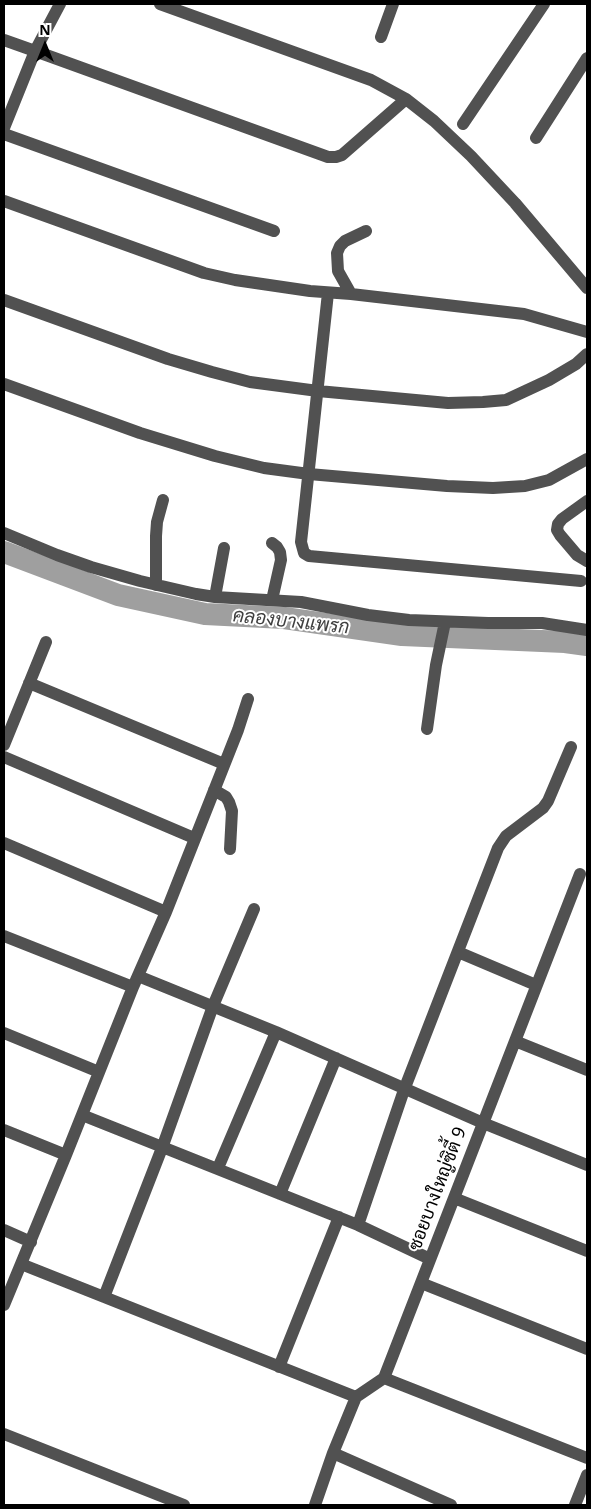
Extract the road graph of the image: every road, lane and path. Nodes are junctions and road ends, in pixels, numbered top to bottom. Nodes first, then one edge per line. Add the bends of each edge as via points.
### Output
1 (60, 4) edge
2 (160, 4) edge
3 (393, 4) edge
4 (544, 4) edge
5 (381, 37) dead end
6 (4, 40) edge
7 (35, 51) junction
8 (587, 58) edge
9 (406, 99) junction
10 (463, 124) dead end
11 (4, 128) edge
12 (4, 134) edge
13 (536, 138) dead end
14 (4, 201) edge
15 (274, 231) dead end
16 (366, 231) dead end
17 (587, 288) edge
18 (328, 292) junction
19 (351, 294) junction
20 (4, 300) edge
21 (587, 332) edge
22 (587, 354) edge
23 (4, 384) edge
24 (318, 391) junction
25 (587, 459) edge
26 (309, 474) junction
27 (163, 500) dead end
28 (587, 501) edge
29 (4, 533) edge
30 (272, 543) dead end
31 (224, 548) dead end
32 (587, 562) edge
33 (581, 581) dead end
34 (156, 586) junction
35 (214, 596) junction
36 (272, 600) junction
37 (444, 626) junction
38 (587, 630) edge
39 (46, 642) dead end
40 (29, 683) junction
41 (248, 699) dead end
42 (9, 714) edge
43 (427, 730) dead end
44 (4, 745) edge
45 (570, 747) dead end
46 (4, 757) edge
47 (224, 764) junction
48 (214, 790) junction
49 (194, 838) junction
50 (4, 843) edge
51 (230, 849) dead end
52 (580, 874) dead end
53 (254, 910) dead end
54 (166, 912) junction
55 (4, 936) edge
56 (458, 952) junction
57 (135, 982) junction
58 (536, 985) junction
59 (213, 1006) junction
60 (276, 1032) junction
61 (4, 1034) edge
62 (515, 1041) junction
63 (336, 1058) junction
64 (587, 1070) edge
65 (99, 1072) junction
66 (404, 1090) junction
67 (82, 1114) junction
68 (483, 1123) junction
69 (4, 1130) edge
70 (162, 1148) junction
71 (66, 1155) junction
72 (587, 1165) edge
73 (218, 1168) junction
74 (280, 1194) junction
75 (454, 1198) junction
76 (338, 1217) junction
77 (358, 1224) junction
78 (4, 1230) edge
79 (30, 1242) junction
80 (587, 1251) edge
81 (430, 1259) junction
82 (21, 1264) junction
83 (421, 1283) junction
84 (104, 1297) junction
85 (4, 1305) edge
86 (587, 1349) edge
87 (279, 1367) junction
88 (384, 1378) junction
89 (356, 1397) junction
90 (4, 1434) edge
91 (333, 1453) junction
92 (587, 1458) edge
93 (587, 1475) edge
94 (184, 1505) edge
95 (315, 1505) edge
96 (452, 1505) edge
97 (575, 1505) edge

1 - 7 street
2 - 9 street via 371,80
3 - 5 street
4 - 10 street
6 - 7 street
7 - 9 street via 328,157 342,155
7 - 11 street
8 - 13 street
9 - 17 street via 434,120 477,162
12 - 15 street
14 - 18 street via 204,273 272,286
16 - 19 street via 345,241 337,253 338,271
18 - 19 street
18 - 24 street
19 - 21 street via 524,314
20 - 24 street via 212,372 250,382
22 - 24 street via 549,380 506,400 448,403
23 - 26 street via 215,456 264,468
24 - 26 street
25 - 26 street via 549,480 525,486 493,488
26 - 33 street via 301,542 304,553 309,556
27 - 34 street via 156,529
28 - 32 street via 558,524 560,535
29 - 34 street via 91,567
30 - 36 street via 280,552
31 - 35 street
34 - 35 street
35 - 36 street
36 - 37 street
37 - 38 street via 542,623
37 - 43 street
39 - 40 street
40 - 42 street
40 - 47 street
41 - 47 street
42 - 44 street
45 - 56 street via 543,808 506,836 498,848
46 - 49 street
47 - 48 street
48 - 49 street
48 - 51 street via 230,802
49 - 54 street
50 - 54 street
52 - 58 street, ซอยบางใหญ่ซิตี้ 9
53 - 59 street
54 - 57 street
55 - 57 street
56 - 58 street
56 - 66 street
57 - 59 street
57 - 65 street
58 - 62 street, ซอยบางใหญ่ซิตี้ 9
59 - 60 street
59 - 70 street
60 - 63 street
60 - 73 street
61 - 65 street
62 - 64 street
62 - 68 street, ซอยบางใหญ่ซิตี้ 9
63 - 66 street
63 - 74 street
65 - 67 street
66 - 68 street
66 - 77 street
67 - 70 street
67 - 71 street
68 - 72 street
68 - 75 street, ซอยบางใหญ่ซิตี้ 9
69 - 71 street
70 - 73 street
70 - 84 street
71 - 79 street
73 - 74 street
74 - 76 street
75 - 80 street
75 - 81 street, ซอยบางใหญ่ซิตี้ 9
76 - 77 street
76 - 87 street
77 - 81 street
78 - 79 street
79 - 82 street
81 - 83 street, ซอยบางใหญ่ซิตี้ 9
82 - 84 street
82 - 85 street
83 - 86 street
83 - 88 street, ซอยบางใหญ่ซิตี้ 9
84 - 87 street
87 - 89 street
88 - 89 street
88 - 92 street
89 - 91 street
90 - 94 street
91 - 95 street
91 - 96 street
93 - 97 street

